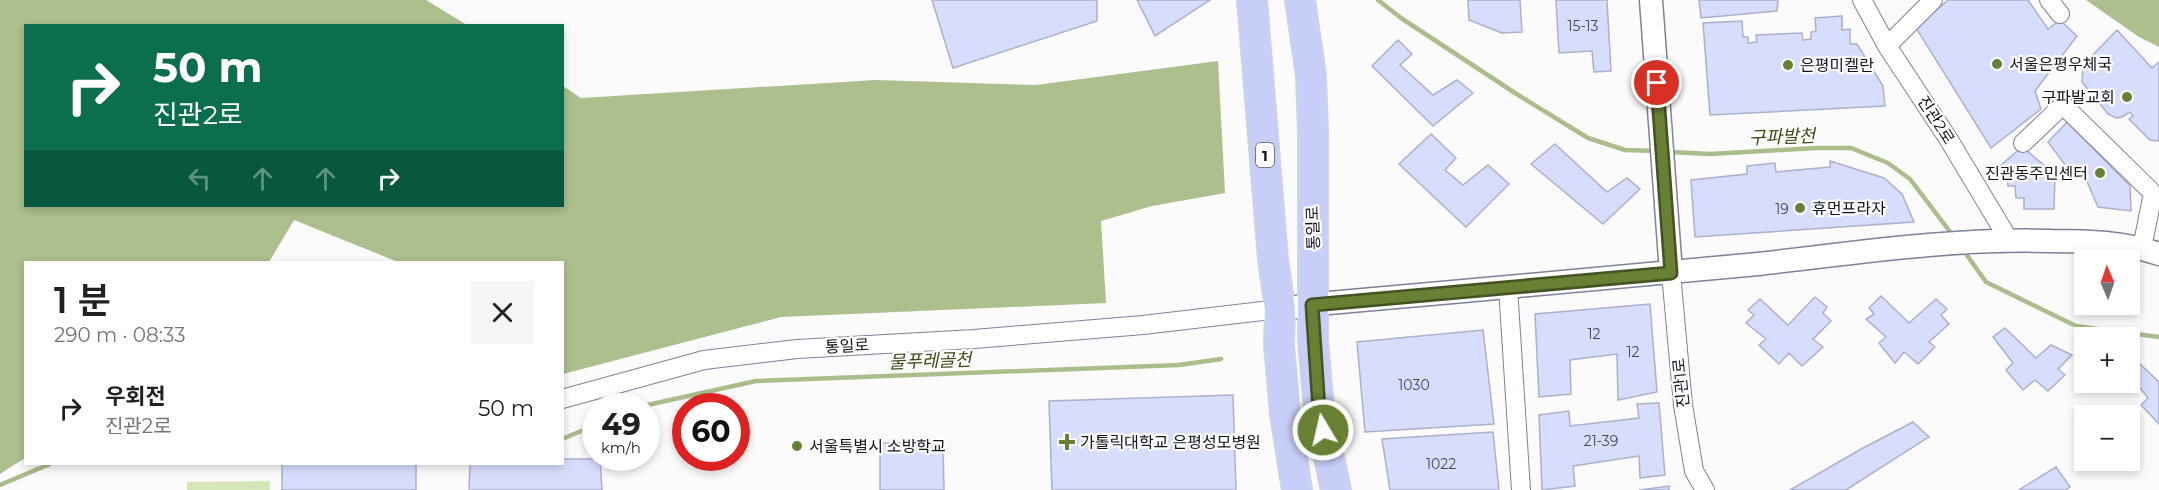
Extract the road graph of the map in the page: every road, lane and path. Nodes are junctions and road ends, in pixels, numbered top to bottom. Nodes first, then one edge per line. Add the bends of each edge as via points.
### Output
1 (1252, 0) edge
2 (1300, 0) edge
3 (1650, 0) edge
4 (1862, 0) edge
5 (1933, 0) edge
6 (1887, 46) junction
7 (2023, 143) dead end
8 (2009, 240) junction
9 (2150, 251) edge
10 (1671, 273) junction
11 (1508, 287) junction
12 (1312, 305) junction
13 (1280, 309) junction
14 (564, 398) edge
15 (1297, 490) edge
16 (1336, 490) edge
17 (1521, 490) edge
18 (1705, 490) edge

1 - 13 main road, 1
2 - 12 main road, 통일로 via 1313,120
3 - 10 street
4 - 6 street, 진관2로
5 - 6 street
6 - 8 street, 진관2로
7 - 9 street via 2063,105 2153,193
8 - 9 street via 2113,243
8 - 10 street
10 - 11 street
10 - 18 street, 진관1로 via 1683,405 1694,471
11 - 12 street
11 - 17 street
12 - 13 street
12 - 16 main road, 통일로 via 1319,410
13 - 14 street, 통일로 via 1120,327 797,349 716,359
13 - 15 main road, 1 via 1285,414

